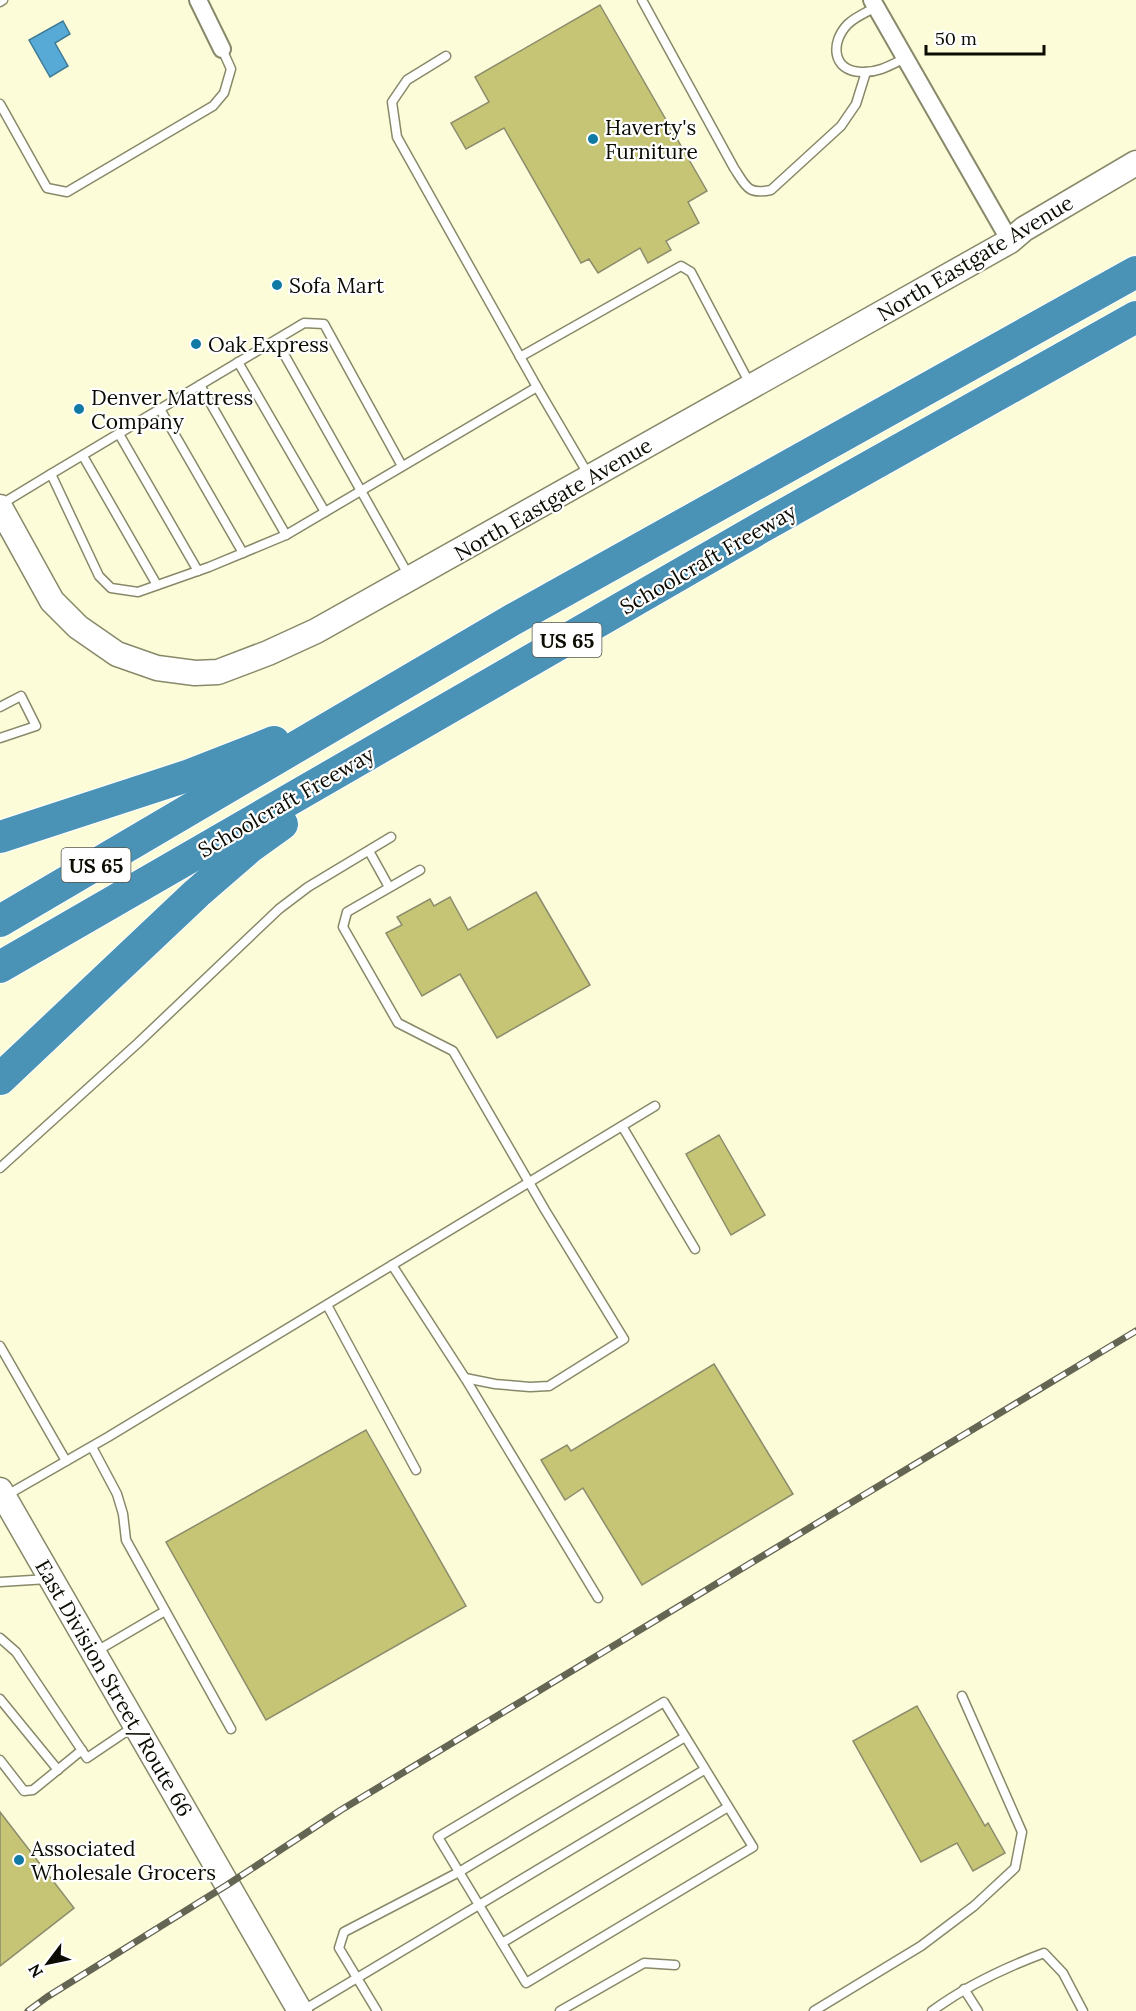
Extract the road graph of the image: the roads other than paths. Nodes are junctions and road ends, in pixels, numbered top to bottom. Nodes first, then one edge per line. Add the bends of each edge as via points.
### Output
1 (198, 0) edge
2 (642, 0) edge
3 (879, 2) edge
4 (222, 49) joint
5 (446, 56) dead end
6 (905, 57) junction
7 (866, 72) junction
8 (0, 105) edge
9 (1136, 163) edge
10 (1010, 242) junction
11 (1136, 272) edge
12 (1136, 316) edge
13 (276, 340) junction
14 (520, 357) junction
15 (238, 362) junction
16 (200, 386) junction
17 (537, 387) junction
18 (752, 387) junction
19 (160, 409) junction
20 (118, 434) junction
21 (83, 456) junction
22 (402, 466) junction
23 (51, 474) junction
24 (590, 477) junction
25 (361, 491) junction
26 (0, 506) edge
27 (325, 512) junction
28 (286, 535) junction
29 (243, 553) junction
30 (198, 571) junction
31 (411, 579) junction
32 (157, 585) junction
33 (512, 620) junction
34 (537, 657) junction
35 (0, 707) edge
36 (2, 734) edge
37 (0, 837) edge
38 (391, 837) dead end
39 (369, 851) junction
40 (420, 870) dead end
41 (389, 887) junction
42 (0, 921) edge
43 (0, 967) edge
44 (0, 1079) edge
45 (655, 1106) dead end
46 (622, 1126) junction
47 (0, 1168) edge
48 (529, 1182) junction
49 (695, 1249) dead end
50 (392, 1265) junction
51 (327, 1305) junction
52 (0, 1346) edge
53 (465, 1378) junction
54 (92, 1446) junction
55 (66, 1461) junction
56 (416, 1470) dead end
57 (2, 1493) edge
58 (51, 1578) junction
59 (0, 1582) edge
60 (598, 1598) dead end
61 (165, 1611) junction
62 (0, 1638) edge
63 (94, 1652) junction
64 (962, 1696) dead end
65 (0, 1699) edge
66 (136, 1725) junction
67 (231, 1729) dead end
68 (685, 1737) junction
69 (82, 1750) junction
70 (0, 1760) edge
71 (58, 1770) junction
72 (705, 1770) junction
73 (728, 1807) junction
74 (459, 1872) junction
75 (479, 1905) junction
76 (502, 1943) junction
77 (675, 1965) dead end
78 (357, 1978) junction
79 (964, 1989) junction
80 (296, 2010) edge
81 (377, 2011) edge
82 (560, 2011) edge
83 (814, 2011) edge
84 (932, 2011) edge
85 (978, 2011) edge
86 (1083, 2011) edge

1 - 4 street
2 - 7 lane via 747,189 771,190 841,126 856,104
3 - 6 street
3 - 7 lane via 848,24 835,49 846,69
4 - 8 lane via 231,69 224,93 213,106 67,192 47,188
5 - 14 lane via 407,80 392,102 397,137
6 - 7 lane via 878,71
6 - 10 street
9 - 10 street, North Eastgate Avenue via 1024,229
10 - 18 street, North Eastgate Avenue
11 - 33 highway, Schoolcraft Freeway / US 65
12 - 34 highway, Schoolcraft Freeway / US 65
13 - 15 lane
13 - 22 lane via 304,323 324,324
13 - 25 lane
14 - 17 lane
14 - 18 lane via 681,266 691,272
15 - 16 lane
15 - 27 lane
16 - 19 lane
16 - 28 lane
17 - 22 lane
17 - 24 lane
18 - 24 street, North Eastgate Avenue
19 - 20 lane
19 - 29 lane
20 - 21 lane
20 - 30 lane
21 - 23 lane
21 - 32 lane
22 - 25 lane
23 - 26 lane
23 - 32 lane via 99,576 111,588 138,592
24 - 31 street, North Eastgate Avenue
25 - 27 lane
25 - 31 lane
26 - 31 street, North Eastgate Avenue via 52,601 78,627 117,654 157,668 218,672 300,639
27 - 28 lane
28 - 29 lane
29 - 30 lane
30 - 32 lane
33 - 37 highway via 268,744 199,772
33 - 42 highway, Schoolcraft Freeway / US 65
34 - 43 highway, Schoolcraft Freeway / US 65
34 - 44 highway via 250,847
35 - 36 lane via 21,696 36,726
38 - 39 lane
39 - 41 lane
39 - 47 lane via 279,909
40 - 41 lane
41 - 48 lane via 346,912 343,927 398,1023 453,1051
45 - 46 lane
46 - 48 lane
46 - 49 lane
48 - 50 lane
48 - 53 lane via 624,1339 549,1386 495,1384
50 - 51 lane
50 - 53 lane
51 - 54 lane
51 - 56 lane
52 - 55 lane
53 - 60 lane
54 - 55 lane
54 - 61 lane via 117,1494 126,1540
55 - 57 lane
57 - 58 street, East Division Street/Route 66
58 - 59 lane
58 - 63 street, East Division Street/Route 66
61 - 63 lane
61 - 67 lane
62 - 69 lane via 16,1652
63 - 66 street, East Division Street/Route 66
64 - 83 lane via 1022,1832 1015,1868 974,1906 921,1946
65 - 71 lane
66 - 69 lane via 87,1758
66 - 80 street, East Division Street/Route 66
68 - 72 lane
68 - 74 lane
68 - 74 lane via 664,1702 438,1837
69 - 71 lane
70 - 71 lane via 24,1791 33,1790
72 - 73 lane
72 - 75 lane
73 - 76 lane
73 - 76 lane via 753,1847 744,1853 526,1983
74 - 75 lane
74 - 78 lane via 344,1932 339,1948
75 - 76 lane
75 - 78 lane
77 - 82 lane via 644,1963
78 - 80 lane
78 - 81 lane
79 - 84 lane
79 - 85 lane
79 - 86 lane via 1044,1953 1063,1973

